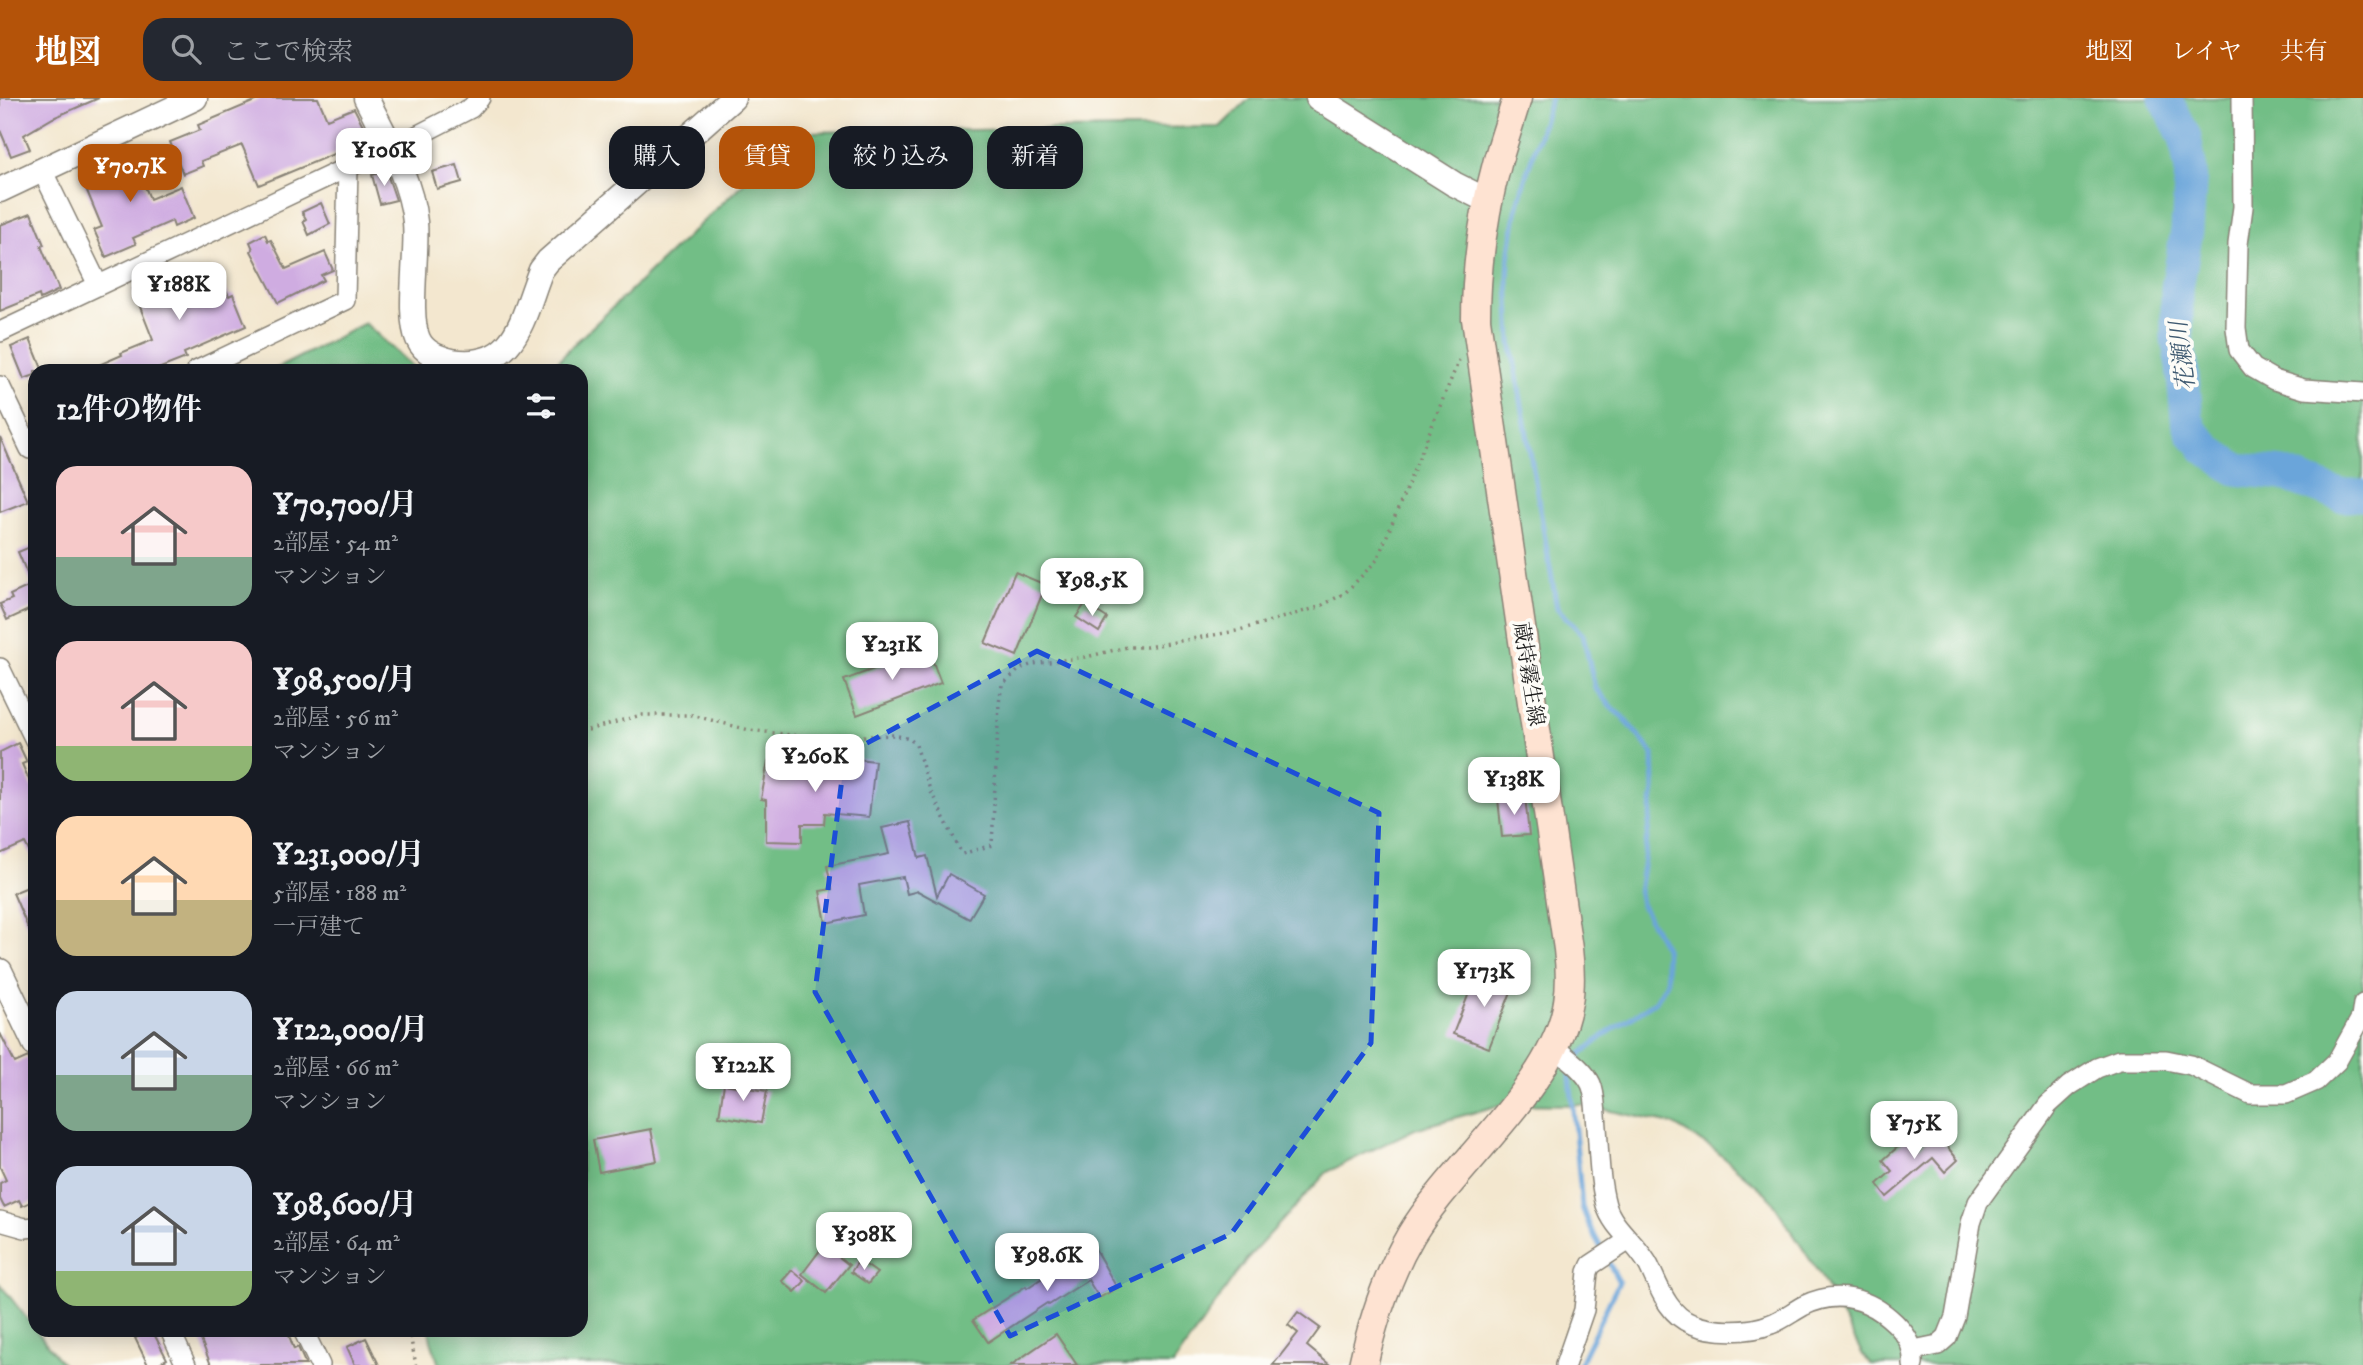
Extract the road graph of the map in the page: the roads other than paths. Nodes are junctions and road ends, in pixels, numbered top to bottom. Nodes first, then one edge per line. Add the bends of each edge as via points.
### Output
1 (195, 98) edge
2 (366, 98) edge
3 (480, 98) edge
4 (733, 98) edge
5 (1318, 98) edge
6 (1517, 98) edge
7 (2242, 98) edge
8 (391, 149) junction
9 (348, 167) junction
10 (42, 170) junction
11 (0, 190) edge
12 (1488, 201) junction
13 (98, 285) junction
14 (0, 332) edge
15 (211, 364) edge
16 (0, 386) edge
17 (2363, 393) edge
18 (28, 441) edge
19 (0, 668) edge
20 (28, 726) edge
21 (0, 971) edge
22 (2363, 1004) edge
23 (28, 1029) edge
24 (1558, 1050) junction
25 (0, 1221) edge
26 (28, 1228) edge
27 (1624, 1244) junction
28 (173, 1337) edge
29 (306, 1337) edge
30 (1913, 1358) edge
31 (186, 1365) edge
32 (320, 1365) edge
33 (1363, 1365) edge
34 (1565, 1365) edge

1 - 10 street
2 - 8 street
3 - 8 street via 471,108
4 - 8 street via 548,261 514,337 500,354 481,363 437,357 418,341 413,207
5 - 12 street
6 - 12 main road, 蔵持霧生線
7 - 17 street via 2239,350 2253,368 2274,380 2304,389
8 - 9 street
9 - 13 street
9 - 15 street via 345,300
10 - 11 street
10 - 13 street
12 - 24 main road, 蔵持霧生線 via 1476,281 1476,319 1568,949 1568,1003
13 - 14 street
16 - 18 street
19 - 20 street
21 - 23 street
22 - 30 street via 2361,1018 2337,1061 2316,1081 2286,1094 2250,1094 2191,1065 2166,1059 2119,1059 2069,1086 2048,1105 1978,1202 1948,1337
24 - 27 street via 1586,1075 1594,1096 1604,1198
24 - 33 main road, 蔵持霧生線 via 1411,1236 1380,1301
25 - 26 street
27 - 30 street via 1644,1257 1667,1302 1691,1324 1722,1330 1760,1328 1813,1302 1852,1297 1889,1317 1909,1339
27 - 34 street via 1597,1259 1588,1272 1584,1310
28 - 31 street
29 - 32 street

